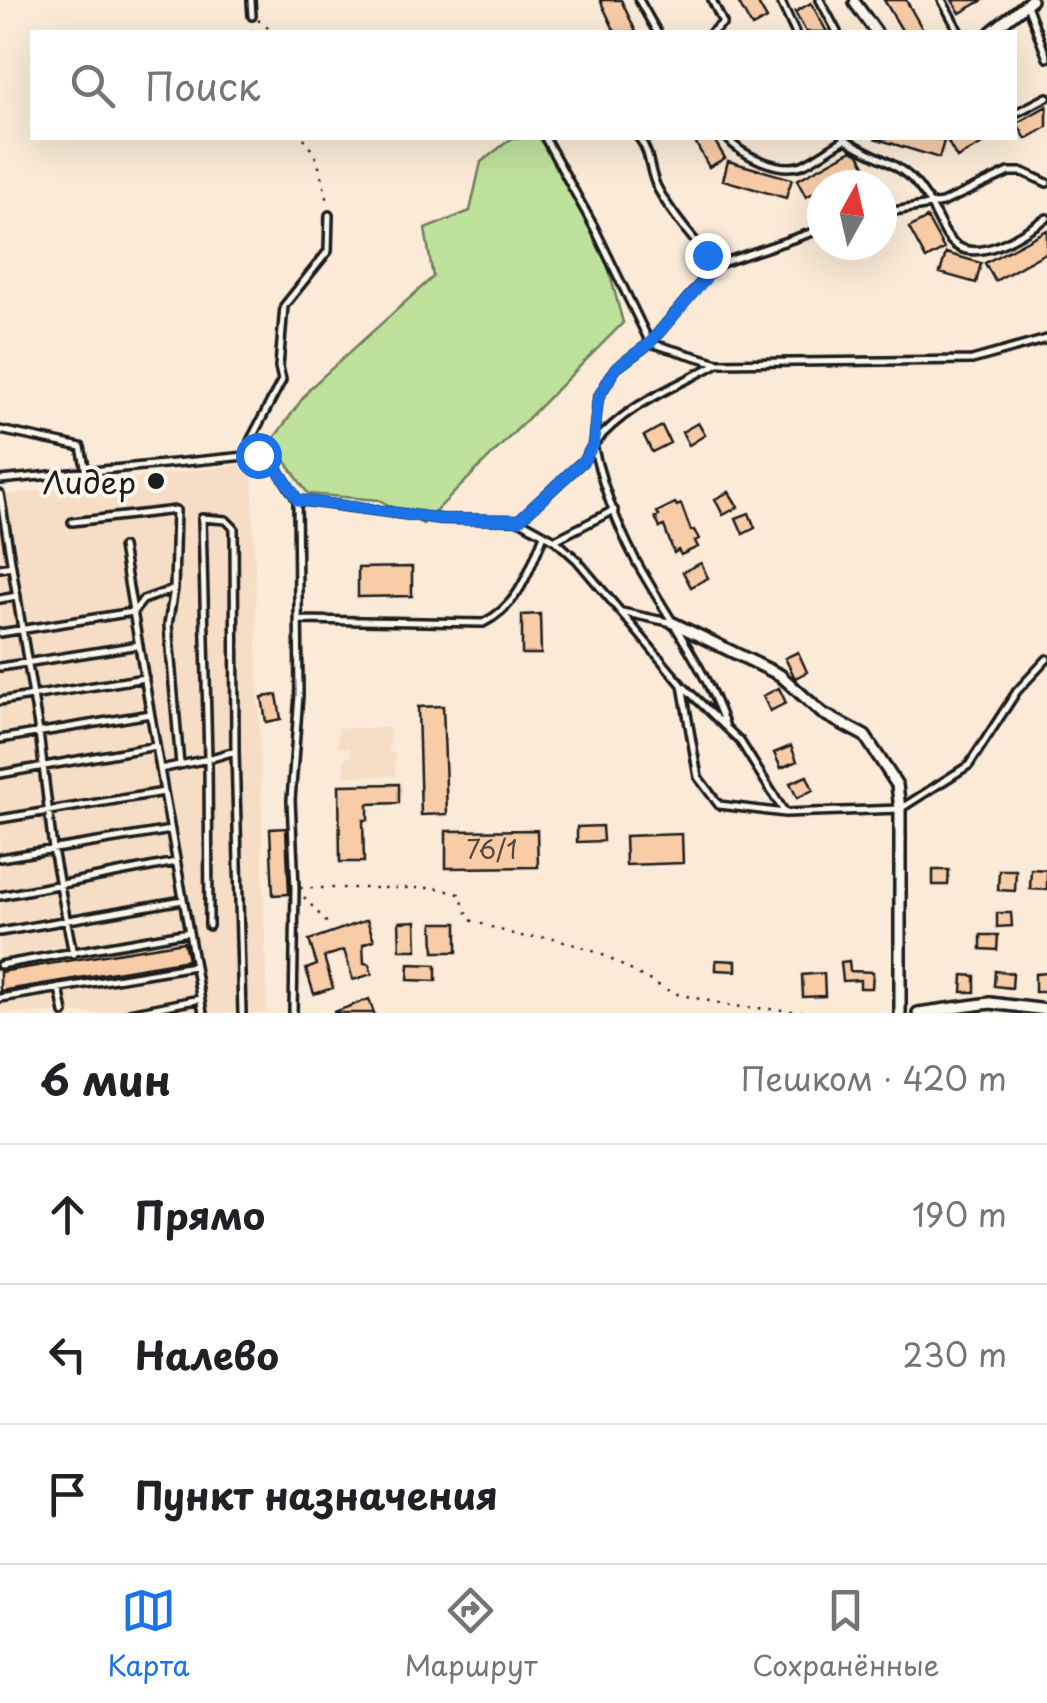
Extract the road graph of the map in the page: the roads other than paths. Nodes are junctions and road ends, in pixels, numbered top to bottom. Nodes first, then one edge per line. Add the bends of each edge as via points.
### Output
1 (251, 0) edge
2 (639, 0) edge
3 (712, 0) edge
4 (780, 0) edge
5 (820, 0) edge
6 (942, 0) edge
7 (854, 2) edge
8 (1029, 2) edge
9 (252, 16) road end
10 (656, 30) edge
11 (715, 30) edge
12 (793, 30) edge
13 (836, 30) edge
14 (875, 30) edge
15 (958, 30) edge
16 (994, 30) edge
17 (1047, 58) edge
18 (1047, 96) edge
19 (1018, 112) dead end
20 (546, 140) edge
21 (640, 140) edge
22 (730, 140) edge
23 (841, 140) edge
24 (847, 140) edge
25 (1047, 183) edge
26 (934, 205) junction
27 (897, 211) edge
28 (329, 215) road end
29 (1047, 218) edge
30 (807, 234) edge
31 (716, 266) junction
32 (1047, 339) edge
33 (650, 343) junction
34 (718, 363) junction
35 (0, 430) edge
36 (593, 445) junction
37 (258, 455) junction
38 (86, 471) junction
39 (0, 480) edge
40 (0, 494) edge
41 (298, 500) junction
42 (614, 510) junction
43 (2, 520) edge
44 (519, 520) junction
45 (72, 522) dead end
46 (544, 535) junction
47 (4, 539) edge
48 (555, 540) junction
49 (122, 547) dead end
50 (12, 566) junction
51 (0, 568) edge
52 (174, 589) junction
53 (17, 596) junction
54 (0, 599) edge
55 (619, 611) junction
56 (134, 612) junction
57 (300, 620) junction
58 (673, 623) junction
59 (22, 630) junction
60 (0, 633) edge
61 (139, 645) junction
62 (1047, 659) edge
63 (28, 663) junction
64 (0, 668) edge
65 (145, 678) junction
66 (682, 685) junction
67 (33, 696) junction
68 (0, 701) edge
69 (151, 714) junction
70 (725, 724) junction
71 (39, 732) junction
72 (0, 739) edge
73 (156, 746) junction
74 (235, 751) junction
75 (208, 759) junction
76 (180, 764) junction
77 (42, 766) junction
78 (160, 769) junction
79 (0, 774) edge
80 (164, 792) junction
81 (50, 810) junction
82 (900, 810) junction
83 (784, 813) junction
84 (0, 818) edge
85 (170, 830) junction
86 (53, 849) junction
87 (0, 858) edge
88 (176, 862) junction
89 (60, 883) junction
90 (0, 896) edge
91 (183, 900) junction
92 (66, 919) junction
93 (210, 926) dead end
94 (0, 932) edge
95 (189, 932) junction
96 (72, 954) junction
97 (0, 966) edge
98 (194, 966) junction
99 (59, 988) junction
100 (0, 998) edge
101 (200, 999) junction
102 (1047, 1010) edge
103 (64, 1013) edge
104 (130, 1013) edge
105 (203, 1013) edge
106 (242, 1013) edge
107 (293, 1013) edge
108 (900, 1013) edge
109 (918, 1013) edge

1 - 9 lane
2 - 10 lane
3 - 11 lane via 723,24
4 - 12 lane
5 - 13 lane
6 - 15 lane
7 - 14 street
8 - 16 street
8 - 17 lane
18 - 19 lane
20 - 33 lane
21 - 31 lane via 656,184
22 - 23 lane via 748,154 792,166
24 - 26 lane via 905,173
25 - 26 lane via 1009,172
26 - 27 lane
26 - 29 lane via 946,236 974,250 998,247
28 - 37 lane via 328,252 284,306 282,380 250,442
30 - 31 lane
31 - 33 lane
32 - 34 lane via 972,360
33 - 34 lane
33 - 36 lane via 615,369 598,398
34 - 36 lane via 641,402
35 - 38 lane via 81,447
36 - 42 lane
36 - 44 lane
37 - 38 lane
37 - 41 lane via 274,464
38 - 39 lane
40 - 43 lane
41 - 44 lane via 441,519
41 - 57 lane
42 - 48 lane
42 - 58 lane
43 - 47 lane
44 - 46 lane
45 - 52 lane via 176,510
46 - 48 lane
46 - 57 lane via 525,584 506,609 483,623
47 - 50 lane
48 - 55 lane
49 - 56 lane
50 - 51 lane
50 - 53 lane
52 - 56 lane via 143,600
52 - 76 lane via 168,625
53 - 54 lane
53 - 59 lane
55 - 58 lane
55 - 66 lane
56 - 59 lane
56 - 61 lane
57 - 107 lane via 291,800
58 - 70 lane
58 - 82 street via 780,675 822,714 865,736 897,786
59 - 60 lane
59 - 63 lane
61 - 63 lane
61 - 65 lane
62 - 82 lane via 968,765
63 - 64 lane
63 - 67 lane
65 - 67 lane
65 - 69 lane
66 - 70 lane
66 - 83 lane via 698,777 719,805
67 - 68 lane
67 - 71 lane
69 - 71 lane
69 - 73 lane
70 - 83 lane
71 - 72 lane
71 - 77 lane
73 - 77 lane
73 - 78 lane
74 - 75 lane
74 - 75 lane via 234,528 226,520 202,518
74 - 106 lane
75 - 76 lane
75 - 93 lane
76 - 78 lane
77 - 79 lane
77 - 81 lane
78 - 80 lane
80 - 81 lane
80 - 85 lane
81 - 84 lane
81 - 86 lane
82 - 83 lane
82 - 108 street
85 - 86 lane
85 - 88 lane
86 - 87 lane
86 - 89 lane
88 - 89 lane
88 - 91 lane
89 - 90 lane
89 - 92 lane
91 - 92 lane
91 - 95 lane
92 - 94 lane
92 - 96 lane
95 - 96 lane
95 - 98 lane
96 - 97 lane
98 - 99 lane
98 - 101 lane
99 - 100 lane
99 - 103 lane
101 - 104 lane
101 - 105 lane
102 - 109 street via 990,1003

